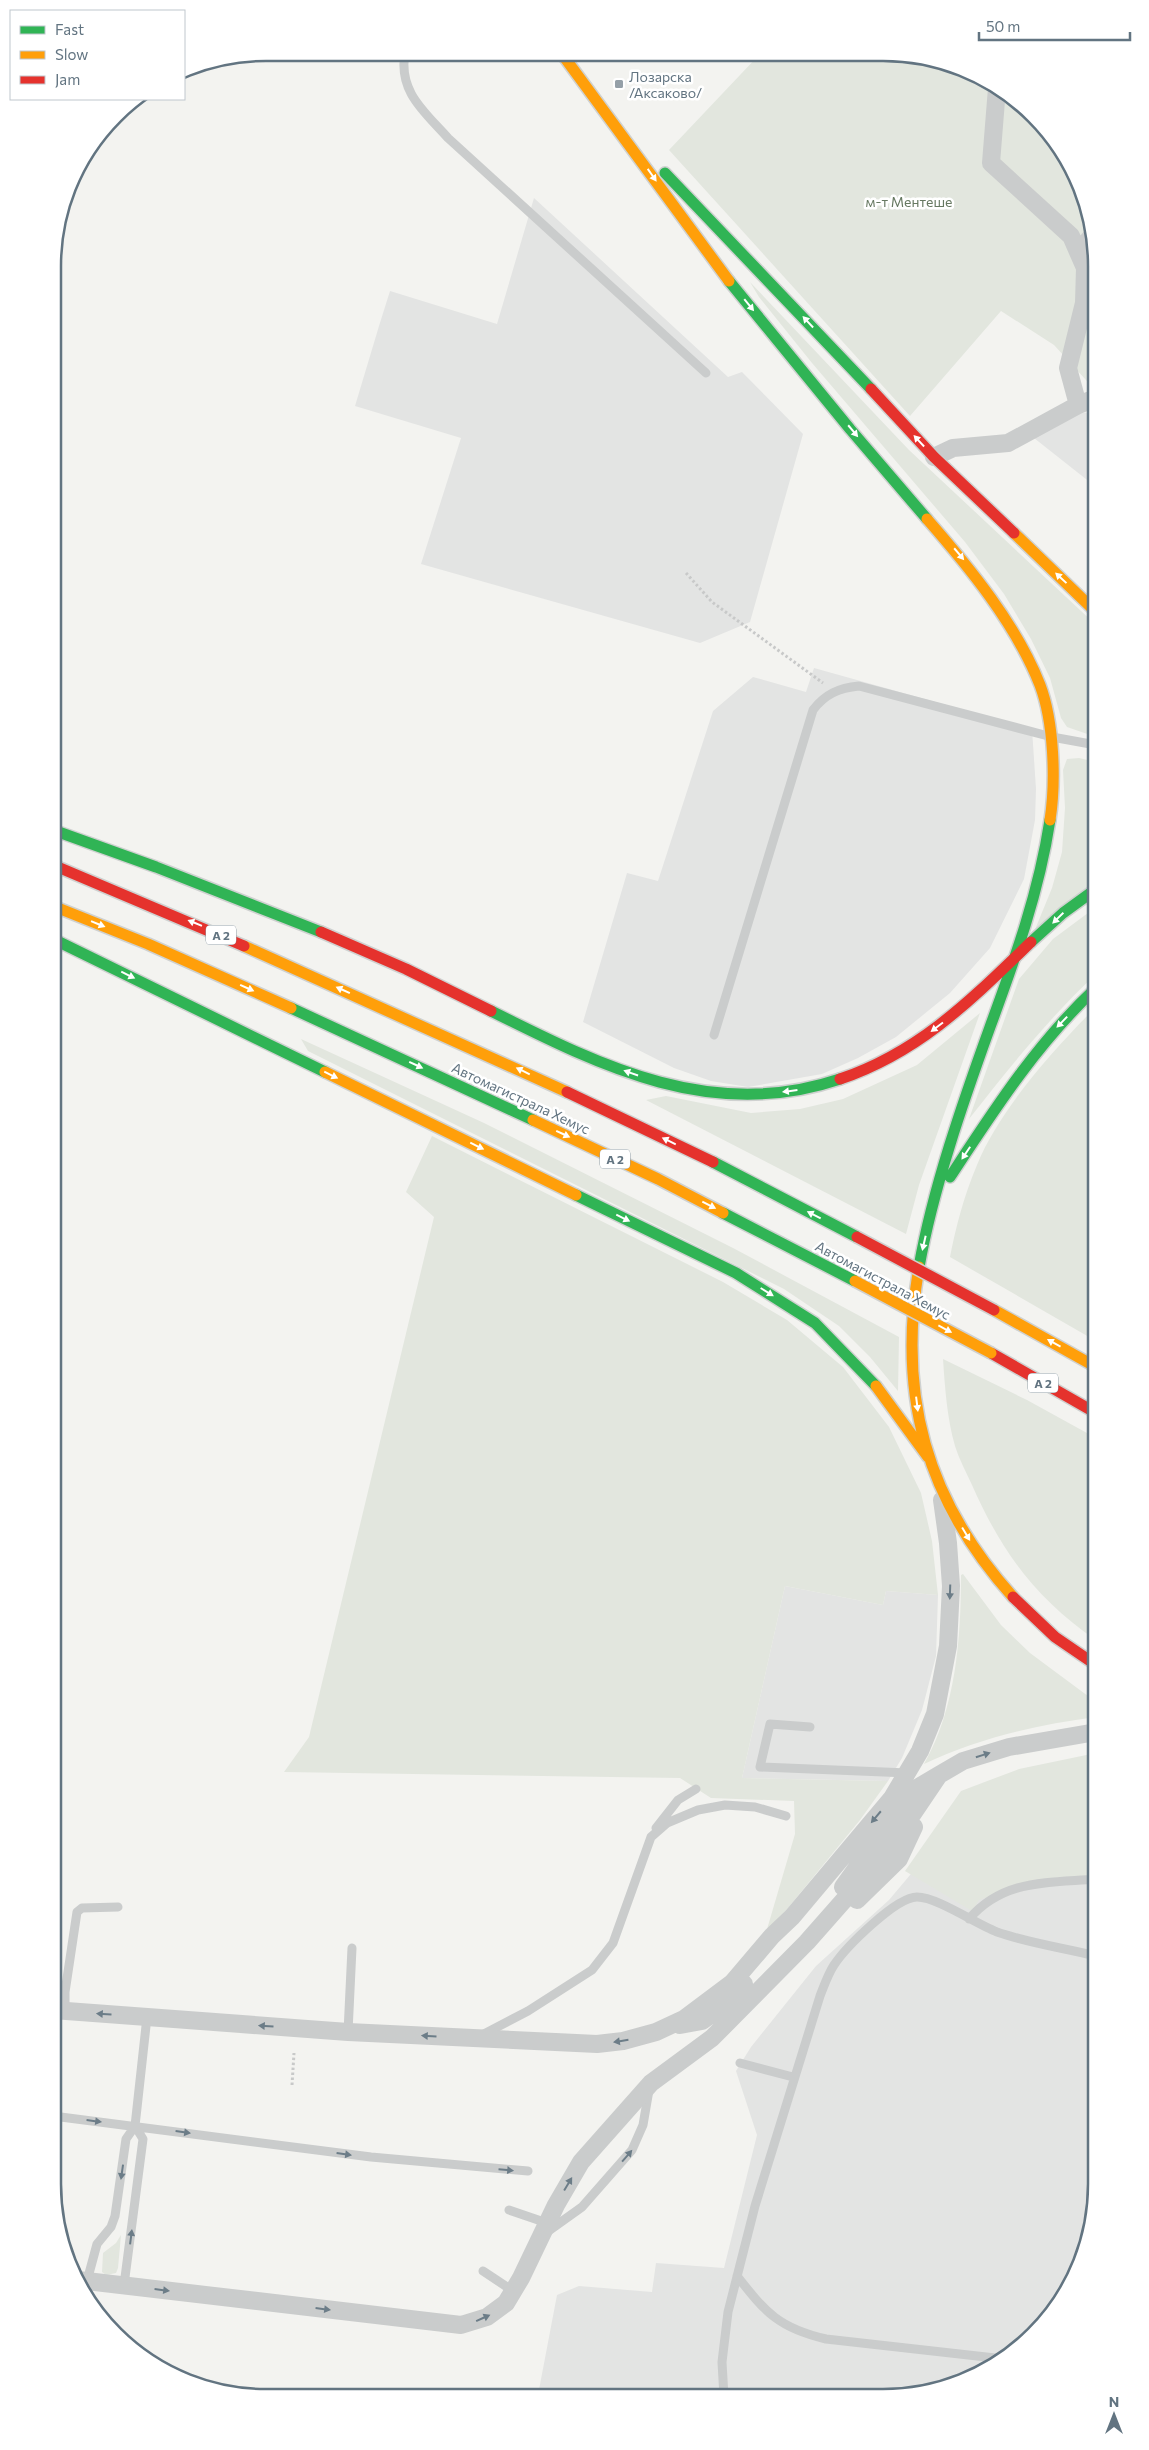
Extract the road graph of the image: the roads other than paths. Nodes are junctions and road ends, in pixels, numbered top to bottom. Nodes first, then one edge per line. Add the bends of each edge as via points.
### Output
1 (405, 61) edge
2 (567, 61) edge
3 (996, 96) edge
4 (614, 121) junction
5 (1086, 243) edge
6 (1078, 252) junction
7 (706, 373) dead end
8 (1088, 401) edge
9 (1078, 405) junction
10 (934, 457) junction
11 (1088, 604) edge
12 (1052, 736) junction
13 (1088, 743) edge
14 (61, 833) edge
15 (61, 868) edge
16 (1088, 895) edge
17 (61, 909) edge
18 (61, 943) edge
19 (1015, 960) junction
20 (1088, 996) edge
21 (714, 1035) dead end
22 (937, 1196) junction
23 (1088, 1363) edge
24 (1088, 1408) edge
25 (928, 1457) junction
26 (941, 1492) junction
27 (1088, 1660) edge
28 (810, 1727) dead end
29 (1088, 1733) edge
30 (908, 1773) junction
31 (939, 1775) junction
32 (696, 1788) dead end
33 (786, 1816) dead end
34 (651, 1837) junction
35 (1088, 1880) edge
36 (118, 1908) dead end
37 (969, 1919) junction
38 (807, 1942) junction
39 (352, 1948) dead end
40 (1088, 1954) edge
41 (61, 1990) edge
42 (65, 1992) junction
43 (61, 2004) edge
44 (61, 2010) edge
45 (146, 2017) junction
46 (348, 2032) junction
47 (477, 2038) junction
48 (740, 2063) dead end
49 (793, 2077) junction
50 (651, 2084) junction
51 (61, 2117) edge
52 (135, 2126) junction
53 (528, 2172) dead end
54 (510, 2210) dead end
55 (544, 2230) junction
56 (483, 2271) dead end
57 (737, 2276) junction
58 (84, 2277) edge
59 (86, 2280) edge
60 (124, 2285) junction
61 (513, 2291) junction
62 (991, 2358) edge
63 (724, 2389) edge

1 - 7 lane via 404,78 411,96 448,138
2 - 4 main road
3 - 6 street via 991,163 1071,236
10 -> 4 main road
4 -> 12 main road via 701,244 746,301 880,464 963,558 1013,633 1042,689
5 - 6 street
6 - 9 street via 1085,268 1084,303 1068,368
8 - 9 street
9 - 10 street via 1008,443 954,448
11 -> 10 main road
12 - 13 lane
12 - 19 main road via 1053,797 1048,851
12 - 21 lane via 859,686 826,696 813,710
19 -> 14 main road via 962,1008 912,1046 876,1066 814,1088 747,1096 710,1094 606,1065 405,968 256,906
23 -> 15 main road, Автомагистрала Хемус / A 2, bridge via 858,1237 673,1143 209,929
16 -> 19 main road via 1064,912
17 -> 24 main road, Автомагистрала Хемус / A 2, bridge via 148,944 381,1048 658,1179 990,1353
18 -> 25 main road via 736,1273 816,1323 880,1390
19 - 22 main road via 964,1097
20 -> 22 main road via 1044,1041
22 -> 25 main road via 923,1245 914,1306 912,1362 918,1413
25 - 26 main road
26 -> 27 main road via 968,1539 1002,1587 1040,1627
26 -> 30 street via 950,1586 948,1646 934,1714
28 - 30 lane via 770,1724 760,1767
31 -> 29 street via 963,1761 1009,1746
30 -> 47 street via 892,1798 732,1983 684,2019 623,2041 597,2044
31 - 38 street via 912,1791
31 - 38 street via 899,1859 842,1914
32 - 34 lane via 678,1800
33 - 34 lane via 754,1807 725,1805 680,1816
34 - 47 lane via 613,1943 592,1970 528,2011
35 - 37 lane via 1014,1887 992,1897
36 - 42 lane via 82,1908 77,1912
37 - 40 lane via 997,1932
37 - 49 lane via 932,1900 909,1897 848,1946 832,1967
38 - 50 street via 712,2038
39 - 46 lane
41 - 42 lane
42 - 43 lane
45 -> 44 street
46 -> 45 street
45 - 52 lane
47 -> 46 street
48 - 49 lane
49 - 57 lane via 754,2206
55 -> 50 street via 581,2162
55 -> 50 lane via 582,2207 632,2150 643,2126
51 -> 52 lane
52 -> 53 lane via 372,2157
52 -> 58 lane via 126,2139 115,2216 111,2227 97,2244
60 -> 52 lane via 143,2139
54 - 55 lane
55 - 61 street
56 - 61 lane
57 - 62 lane via 757,2302 798,2332 826,2339
57 - 63 lane via 728,2312 722,2362
59 - 60 street
60 -> 61 street via 461,2325 498,2310

